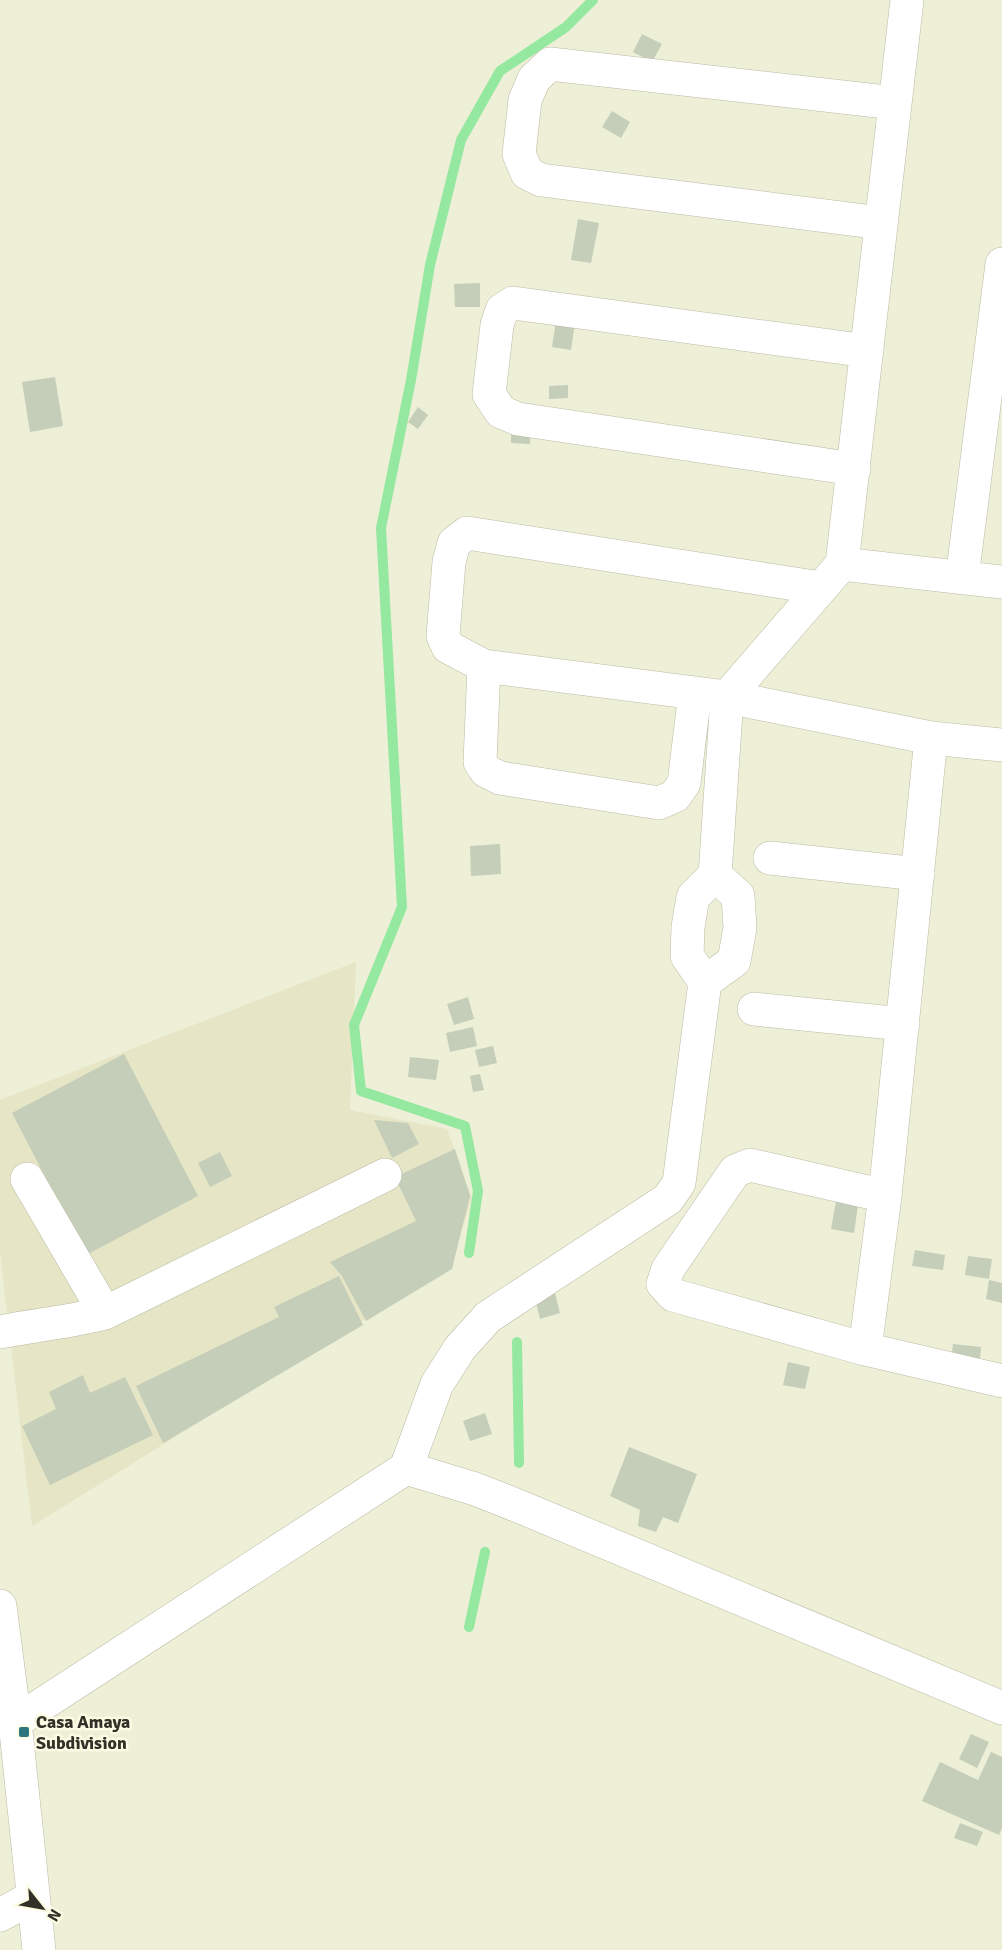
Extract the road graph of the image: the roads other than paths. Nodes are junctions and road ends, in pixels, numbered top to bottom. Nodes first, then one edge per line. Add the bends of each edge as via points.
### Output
1 (907, 0) edge
2 (895, 103) junction
3 (882, 223) junction
4 (1002, 264) edge
5 (867, 351) junction
6 (854, 469) junction
7 (832, 576) junction
8 (962, 578) junction
9 (1002, 582) edge
10 (484, 666) junction
11 (695, 693) junction
12 (727, 697) junction
13 (931, 738) junction
14 (1002, 745) edge
15 (770, 858) dead end
16 (715, 874) junction
17 (918, 874) junction
18 (705, 981) junction
19 (754, 1009) dead end
20 (903, 1024) junction
21 (385, 1175) dead end
22 (27, 1179) dead end
23 (885, 1196) junction
24 (105, 1313) junction
25 (0, 1332) edge
26 (865, 1349) junction
27 (1002, 1376) edge
28 (1002, 1381) edge
29 (406, 1468) junction
30 (1, 1626) edge
31 (5, 1685) edge
32 (1002, 1708) edge
33 (15, 1722) junction
34 (33, 1897) junction
35 (0, 1915) edge
36 (39, 1950) edge

1 - 2 street
2 - 3 street
2 - 3 street via 549,64 534,79 525,100 519,154 527,173 540,180
3 - 5 street
4 - 8 street
5 - 6 street
5 - 6 street via 513,303 502,310 497,326 489,394 501,412 518,419
6 - 7 street
7 - 8 street
7 - 10 street via 467,533 454,543 449,562 443,636 448,647
7 - 12 street
8 - 9 street
10 - 11 street
10 - 11 street via 480,762 486,771 500,778 659,803 675,796 684,783
11 - 12 street
12 - 13 street
12 - 16 street
13 - 14 street
13 - 17 street
15 - 17 street
16 - 18 street via 693,897 687,927 687,956
16 - 18 street via 738,896 741,928 734,961
17 - 20 street
18 - 29 street via 675,1191 488,1317 460,1348 437,1384
19 - 20 street
20 - 23 street
21 - 24 street
22 - 24 street
23 - 26 street
23 - 26 street via 750,1165 735,1171 668,1269 663,1284 672,1295
24 - 25 street
26 - 28 street
27 - 28 street
29 - 32 street via 523,1508
29 - 33 street
30 - 31 street
31 - 33 street
33 - 34 street
34 - 35 street
34 - 36 street

